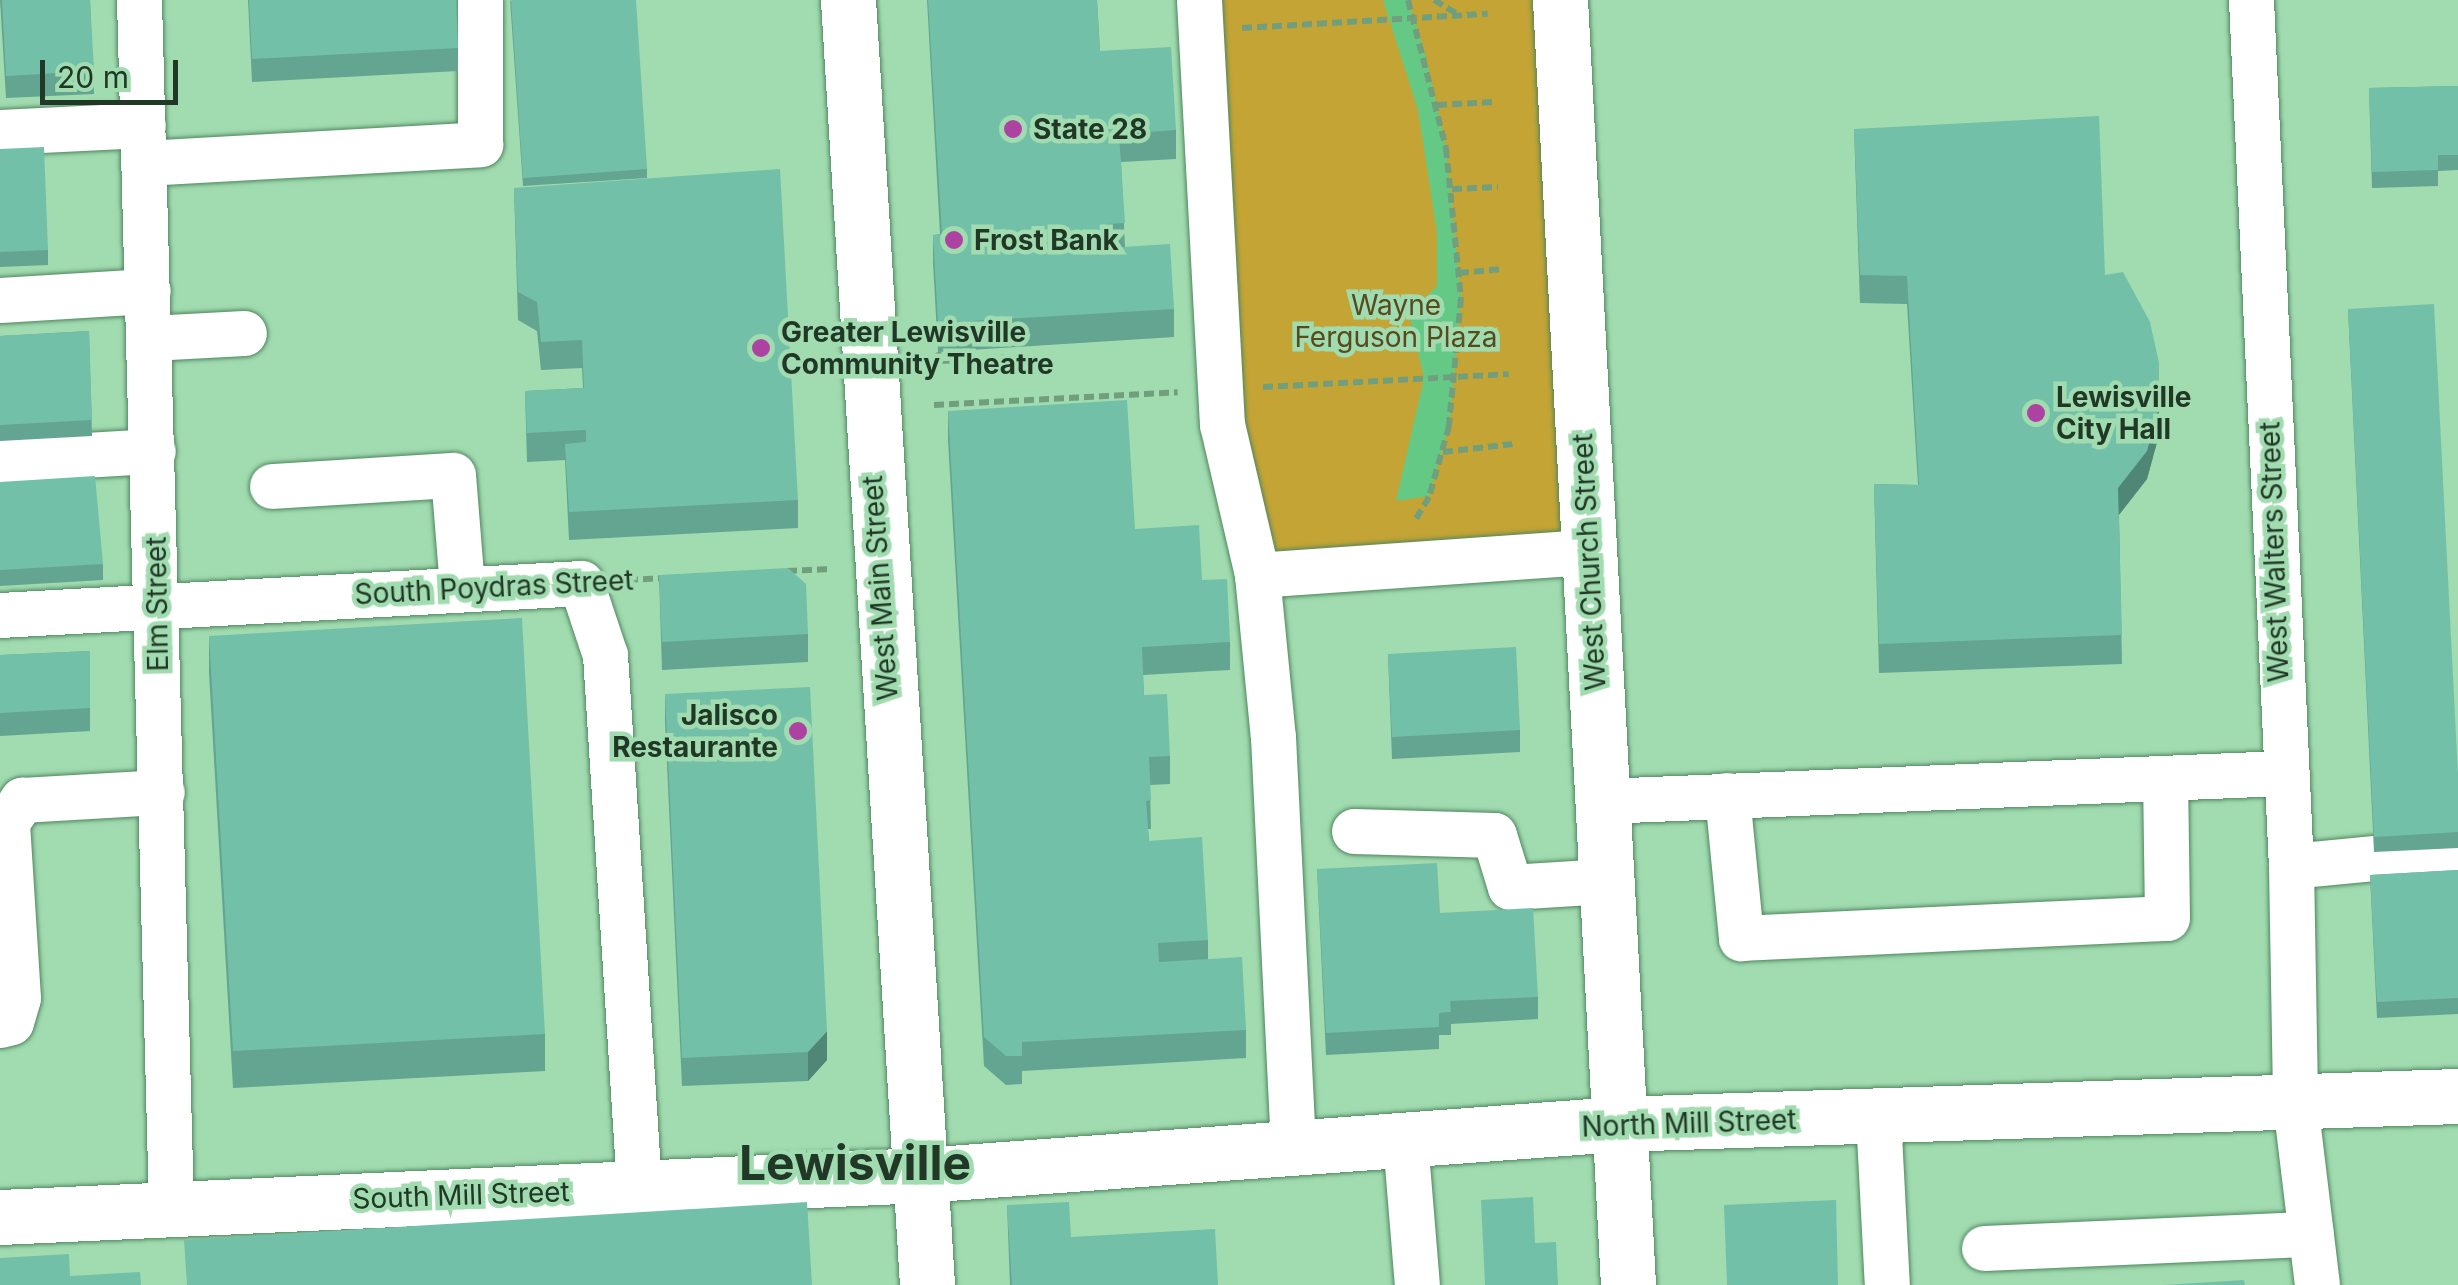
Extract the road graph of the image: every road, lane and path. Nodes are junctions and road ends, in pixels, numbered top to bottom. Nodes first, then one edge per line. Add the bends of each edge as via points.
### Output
1 (140, 0) edge
2 (480, 0) edge
3 (848, 0) edge
4 (1408, 0) edge
5 (1434, 0) edge
6 (1560, 0) edge
7 (2252, 0) edge
8 (1488, 14) dead end
9 (1460, 15) junction
10 (1200, 16) edge
11 (1413, 18) junction
12 (1493, 102) dead end
13 (1437, 105) junction
14 (0, 132) edge
15 (144, 144) junction
16 (1498, 187) dead end
17 (1452, 189) junction
18 (1503, 268) dead end
19 (1459, 273) junction
20 (148, 292) junction
21 (0, 300) edge
22 (244, 333) dead end
23 (150, 338) junction
24 (938, 352) edge
25 (1028, 356) edge
26 (1509, 374) dead end
27 (1457, 379) junction
28 (1257, 387) dead end
29 (1196, 391) dead end
30 (934, 404) dead end
31 (1513, 444) dead end
32 (153, 451) junction
33 (1443, 452) junction
34 (0, 460) edge
35 (272, 486) dead end
36 (1413, 536) dead end
37 (1588, 552) junction
38 (831, 569) dead end
39 (767, 572) edge
40 (1257, 575) junction
41 (674, 578) edge
42 (581, 583) junction
43 (462, 587) junction
44 (158, 606) junction
45 (0, 615) edge
46 (2282, 773) junction
47 (2165, 778) junction
48 (162, 792) junction
49 (1726, 796) junction
50 (11, 800) edge
51 (1603, 801) junction
52 (1354, 831) dead end
53 (2458, 850) edge
54 (2291, 866) junction
55 (1606, 880) junction
56 (0, 1025) edge
57 (2458, 1096) edge
58 (2295, 1103) junction
59 (1878, 1116) junction
60 (1618, 1124) junction
61 (1405, 1140) junction
62 (1292, 1148) junction
63 (922, 1175) junction
64 (639, 1188) junction
65 (171, 1208) junction
66 (0, 1217) edge
67 (2311, 1234) junction
68 (1984, 1248) dead end
69 (926, 1285) edge
70 (1417, 1285) edge
71 (1628, 1285) edge
72 (1887, 1285) edge
73 (2317, 1285) edge

1 - 15 street, Elm Street
2 - 15 street via 480,144
3 - 63 main road, West Main Street via 873,492
4 - 11 path
5 - 9 path
6 - 37 main road, West Church Street
7 - 46 street, West Walters Street
8 - 9 path
9 - 11 path
10 - 11 path
10 - 40 street via 1222,424
11 - 13 path
12 - 13 path
13 - 17 path
14 - 15 street
15 - 20 street, Elm Street
16 - 17 path
17 - 19 path
18 - 19 path
19 - 27 path
20 - 21 street
20 - 23 street, Elm Street
22 - 23 street
23 - 32 street, Elm Street
24 - 25 path via 941,361
26 - 27 path
27 - 28 path
27 - 33 path
29 - 30 path
31 - 33 path
32 - 34 street
32 - 44 street, Elm Street
33 - 36 path
35 - 43 street via 453,475
37 - 40 street
37 - 51 main road, West Church Street
38 - 39 path
40 - 62 street via 1272,737
41 - 42 path, South Poydras Street
42 - 43 street, South Poydras Street
42 - 64 street via 605,655
43 - 44 street, South Poydras Street
44 - 45 street, South Poydras Street
44 - 48 street, Elm Street
46 - 47 street
46 - 54 street, West Walters Street
47 - 49 street
47 - 49 street via 2167,918 1741,938
48 - 50 street
48 - 65 street, Elm Street
49 - 51 street
50 - 56 street via 18,998 11,1022
51 - 55 main road, West Church Street
52 - 55 street via 1494,834 1510,887
53 - 54 street
54 - 58 street, West Walters Street
55 - 60 main road, West Church Street
57 - 58 main road, North Mill Street
58 - 59 main road, North Mill Street
58 - 67 street, West Walters Street
59 - 60 main road, North Mill Street
59 - 72 street
60 - 61 main road, North Mill Street
60 - 71 main road, West Church Street
61 - 62 main road, North Mill Street
61 - 70 street
62 - 63 main road, North Mill Street
63 - 64 main road, South Mill Street
63 - 69 main road, West Main Street
64 - 65 main road, South Mill Street
65 - 66 main road, South Mill Street
67 - 68 street
67 - 73 street, West Walters Street

